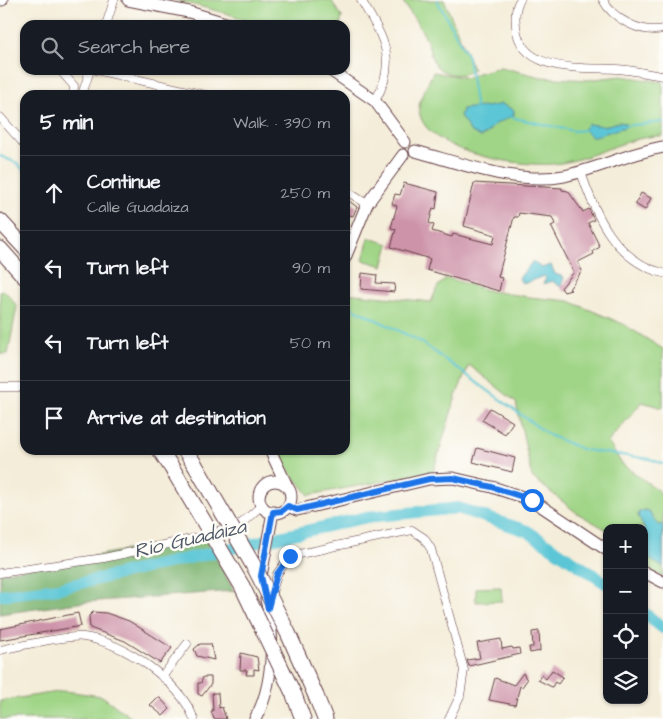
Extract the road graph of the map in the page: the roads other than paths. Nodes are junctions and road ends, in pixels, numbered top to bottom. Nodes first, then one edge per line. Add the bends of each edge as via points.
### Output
1 (114, 0) edge
2 (128, 0) edge
3 (361, 0) edge
4 (520, 0) edge
5 (602, 0) edge
6 (108, 20) edge
7 (215, 20) edge
8 (663, 29) edge
9 (63, 75) edge
10 (88, 75) edge
11 (118, 75) edge
12 (337, 75) edge
13 (663, 76) edge
14 (72, 90) edge
15 (83, 90) edge
16 (183, 90) edge
17 (375, 101) junction
18 (0, 117) edge
19 (20, 139) edge
20 (405, 142) junction
21 (663, 147) edge
22 (415, 151) junction
23 (403, 155) junction
24 (580, 172) junction
25 (350, 193) edge
26 (367, 204) junction
27 (0, 222) edge
28 (20, 243) edge
29 (350, 244) edge
30 (0, 249) edge
31 (20, 271) edge
32 (663, 274) edge
33 (20, 387) edge
34 (0, 388) edge
35 (163, 455) edge
36 (188, 455) edge
37 (272, 455) edge
38 (287, 486) junction
39 (262, 505) junction
40 (288, 506) junction
41 (273, 517) junction
42 (603, 547) edge
43 (0, 573) edge
44 (648, 574) edge
45 (663, 582) edge
46 (268, 608) junction
47 (187, 644) dead end
48 (0, 650) edge
49 (162, 678) junction
50 (194, 719) edge
51 (254, 719) edge
52 (303, 719) edge
53 (325, 719) edge
54 (449, 719) edge

1 - 6 street
2 - 7 street
3 - 17 street via 387,49 384,87
4 - 13 street via 515,17 516,36 525,50 537,59 570,68
5 - 8 street via 607,9 620,19 640,28
9 - 14 street
10 - 15 street
11 - 16 street
12 - 17 street
17 - 20 street
18 - 19 street
20 - 22 street via 414,144
20 - 23 street via 400,148
21 - 24 street
22 - 23 street via 410,156
22 - 24 street via 495,173 545,177
23 - 26 street
24 - 32 street via 592,206 607,232 635,262
25 - 26 street
26 - 29 street
27 - 28 highway
30 - 31 highway
33 - 34 street
35 - 52 highway, bridge via 242,586
36 - 53 highway, bridge via 256,570 288,633
37 - 38 street
38 - 39 street via 273,481 264,486 260,495
38 - 40 street via 291,496
39 - 41 street
39 - 43 street via 242,523 196,538 104,558
40 - 41 street
40 - 42 street via 297,510 429,479 453,478 532,500
41 - 46 street via 261,576
44 - 45 street
46 - 51 street via 271,634 268,670 264,695
46 - 54 street via 277,574 290,556 412,530 424,538 431,549 464,670 460,696
47 - 49 street
48 - 49 street via 82,636 116,646
49 - 50 street via 188,704

